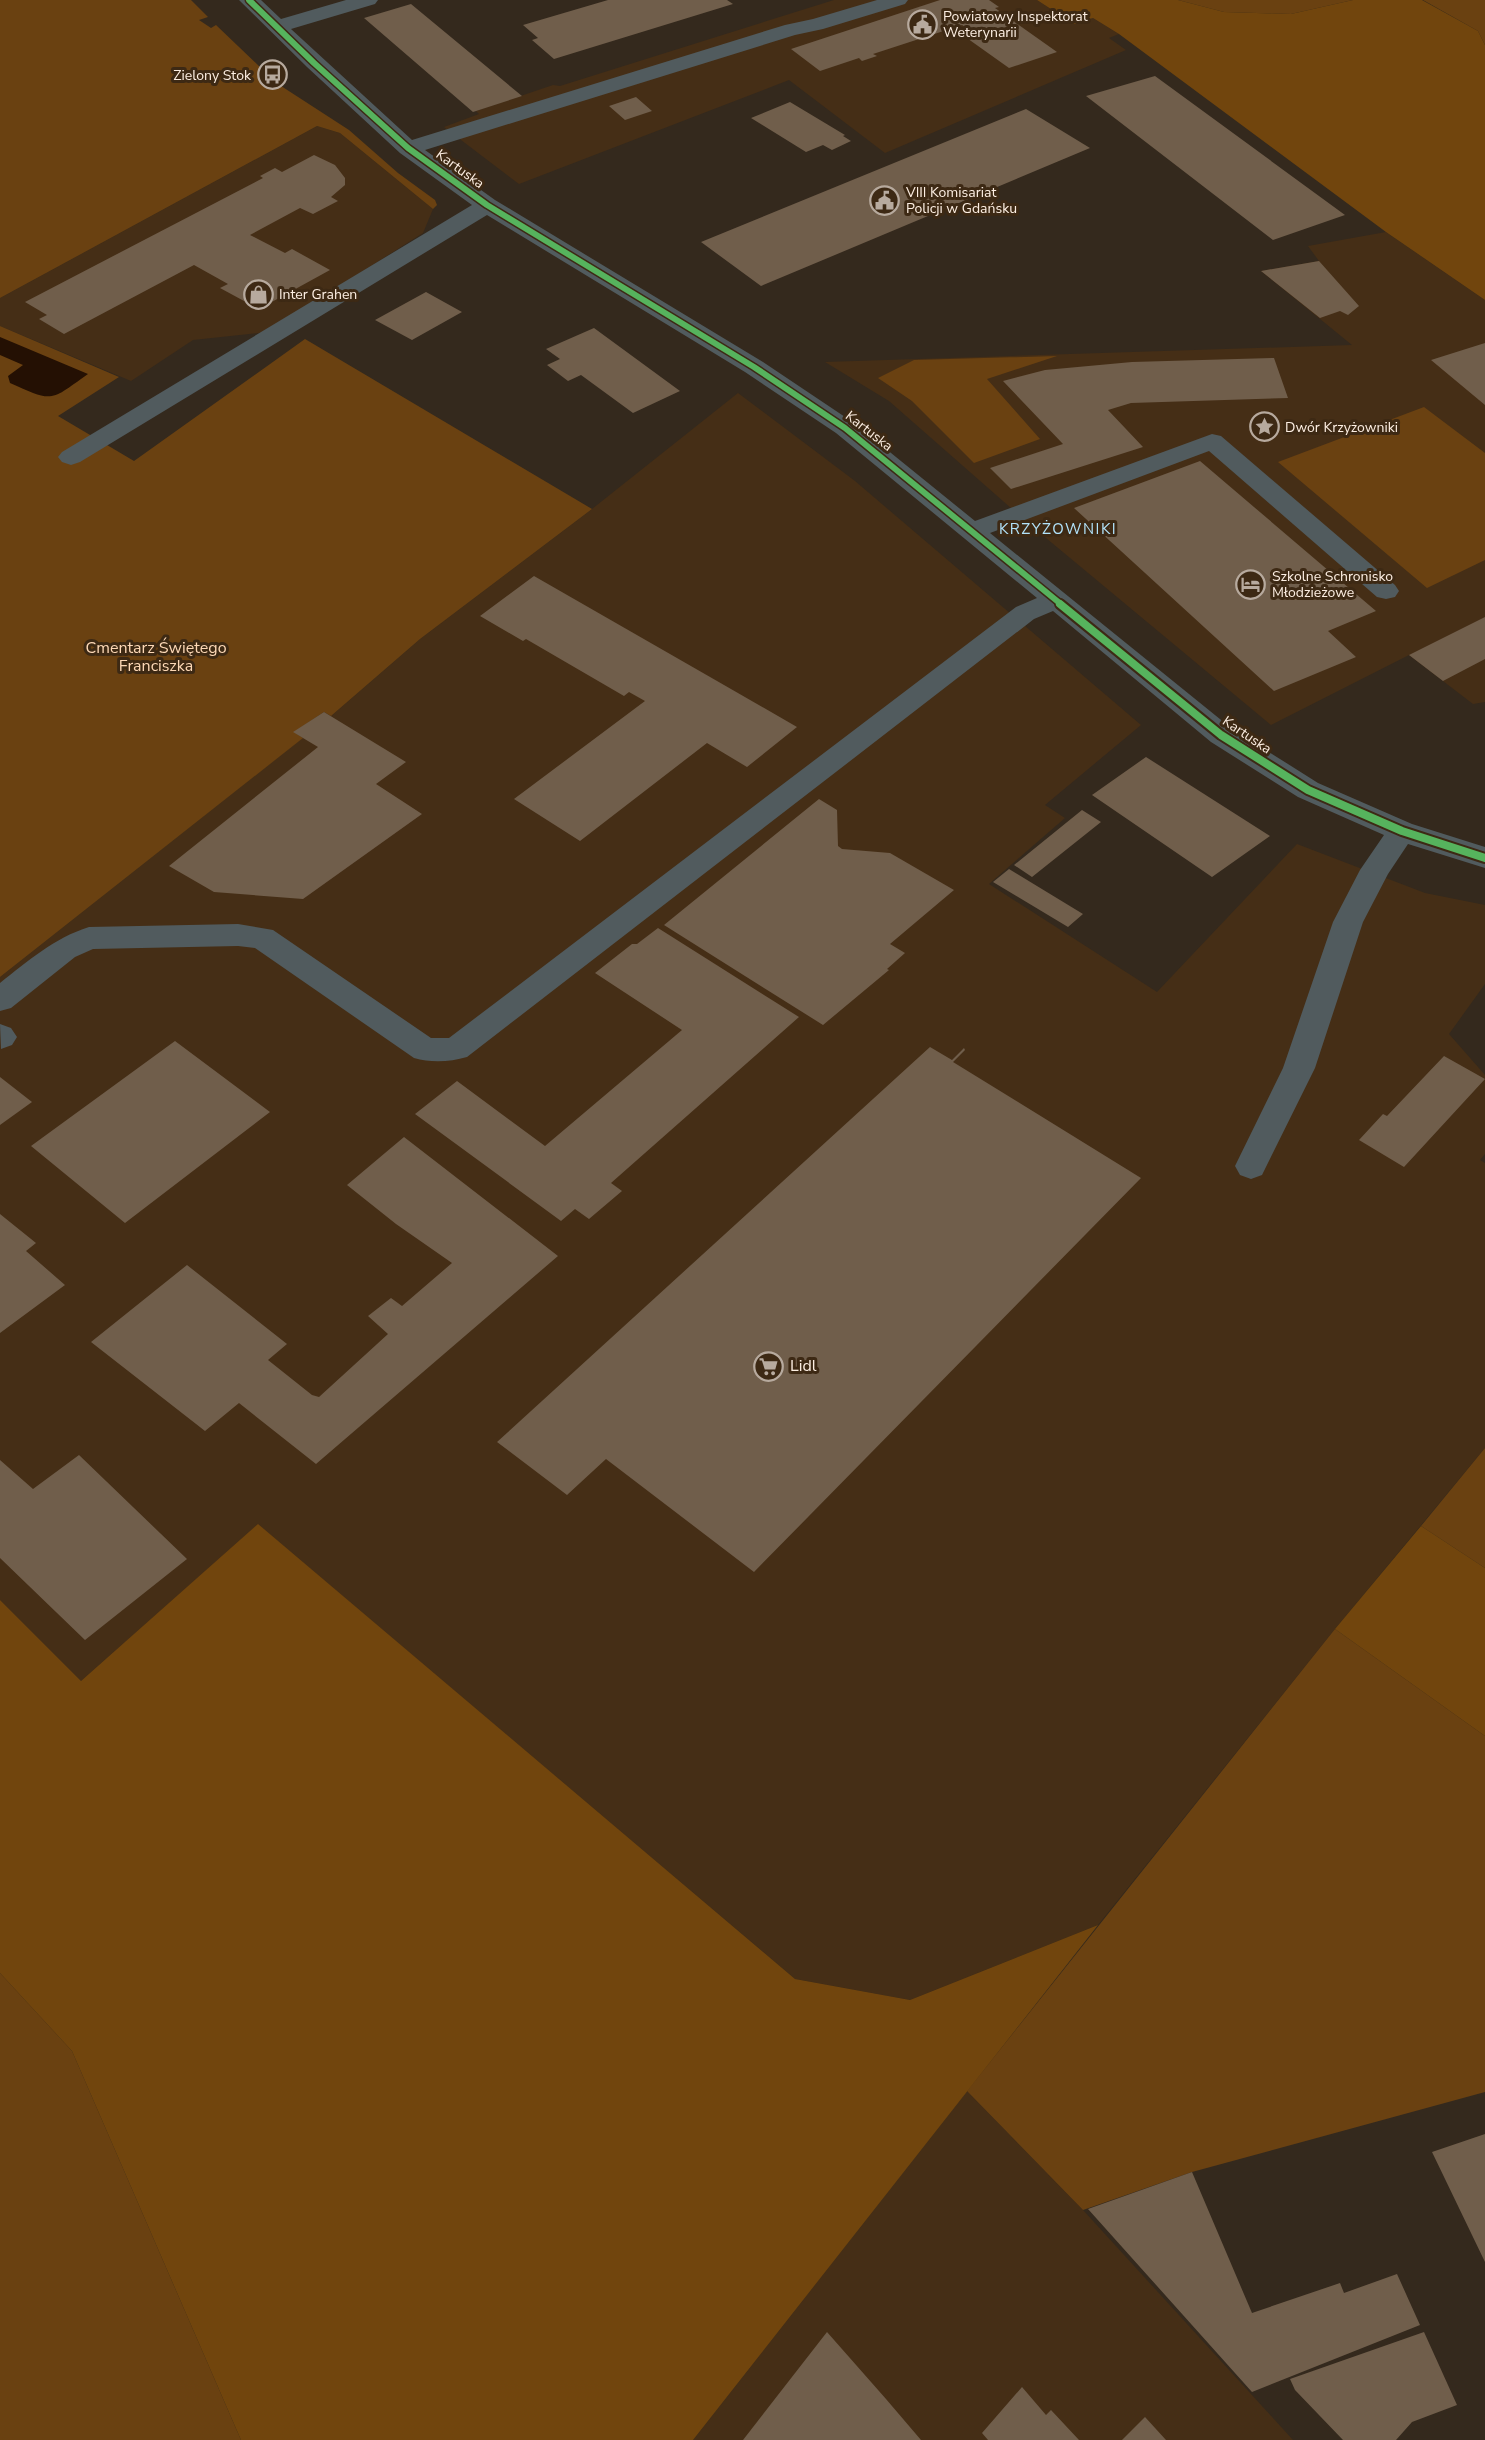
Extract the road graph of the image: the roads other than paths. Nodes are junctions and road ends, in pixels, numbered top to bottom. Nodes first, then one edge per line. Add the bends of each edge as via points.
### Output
1 (249, 0) edge
2 (368, 0) edge
3 (898, 0) edge
4 (278, 27) junction
5 (408, 148) junction
6 (487, 205) junction
7 (70, 457) dead end
8 (972, 531) junction
9 (1386, 591) dead end
10 (1054, 601) junction
11 (1402, 831) junction
12 (1485, 858) edge
13 (0, 1000) edge
14 (1251, 1166) dead end

1 - 4 street, Kartuska
2 - 4 street
3 - 5 street
4 - 5 street, Kartuska
5 - 6 street, Kartuska
6 - 7 street
6 - 8 street, Kartuska via 754,367 845,428
8 - 9 street via 1212,441
8 - 10 street, Kartuska
10 - 11 street, Kartuska via 1221,735 1308,790
10 - 13 street via 1025,613 456,1049 425,1050 262,938 238,934 89,938 64,948
11 - 12 street, Kartuska
11 - 14 street via 1375,870 1348,922 1299,1068

